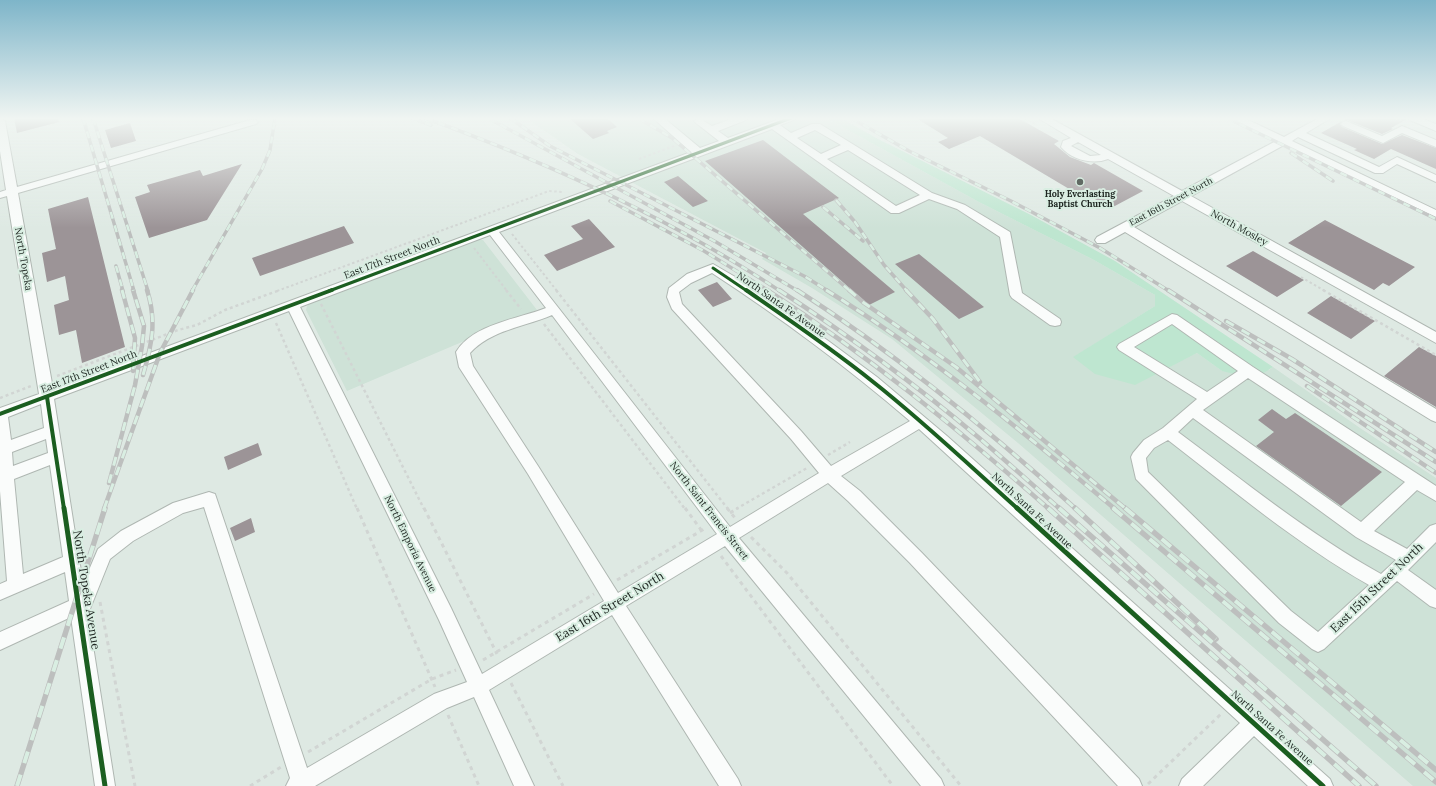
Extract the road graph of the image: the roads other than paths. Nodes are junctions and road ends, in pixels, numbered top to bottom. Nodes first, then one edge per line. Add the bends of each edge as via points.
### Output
1 (6, 155) edge
2 (139, 155) edge
3 (694, 155) edge
4 (815, 155) edge
5 (828, 155) edge
6 (862, 155) edge
7 (1108, 155) edge
8 (1260, 155) edge
9 (1313, 155) edge
10 (1344, 155) edge
11 (820, 158) junction
12 (1436, 178) edge
13 (12, 191) junction
14 (0, 195) edge
15 (928, 195) junction
16 (1183, 196) junction
17 (1436, 214) edge
18 (1126, 227) junction
19 (491, 229) junction
20 (1101, 240) dead end
21 (292, 304) junction
22 (554, 309) junction
23 (1055, 322) dead end
24 (1436, 338) edge
25 (1248, 371) junction
26 (45, 389) junction
27 (1207, 399) junction
28 (1192, 410) junction
29 (1, 414) edge
30 (1436, 416) edge
31 (920, 422) junction
32 (52, 431) junction
33 (1168, 432) junction
34 (4, 449) junction
35 (56, 456) junction
36 (829, 475) junction
37 (3, 477) edge
38 (1416, 481) junction
39 (1436, 494) edge
40 (1436, 531) edge
41 (1362, 532) junction
42 (720, 541) junction
43 (1409, 559) junction
44 (71, 561) junction
45 (1396, 572) junction
46 (1382, 584) junction
47 (16, 585) junction
48 (0, 592) edge
49 (1436, 600) edge
50 (615, 604) junction
51 (79, 610) junction
52 (0, 641) edge
53 (479, 686) junction
54 (1254, 722) junction
55 (300, 785) edge
56 (105, 786) edge
57 (524, 786) edge
58 (731, 786) edge
59 (934, 786) edge
60 (1132, 786) edge
61 (1188, 786) edge
62 (1323, 786) edge

1 - 13 street, North Topeka
2 - 13 street
3 - 19 street, East 17th Street North
4 - 11 street
5 - 11 street
6 - 15 street
7 - 16 street, North Mosley
8 - 16 street, East 16th Street North
9 - 17 street
10 - 12 street via 1379,171 1396,160
11 - 15 street via 895,211
13 - 14 street
13 - 26 street, North Topeka
15 - 23 street via 961,207 1006,235 1016,295
16 - 18 street, East 16th Street North
16 - 24 street, North Mosley
18 - 20 street, East 16th Street North
18 - 30 street
19 - 21 street, East 17th Street North
19 - 22 street, North Saint Francis Street
21 - 26 street, East 17th Street North
21 - 53 street, North Emporia Avenue
22 - 42 street, North Saint Francis Street via 716,522
22 - 50 street via 485,334 473,341 463,352 466,367
25 - 27 street
25 - 27 street via 1172,318 1124,347
25 - 38 street
26 - 29 street, East 17th Street North
26 - 32 street, North Topeka Avenue
27 - 28 street
28 - 33 street
28 - 41 street
29 - 34 street
31 - 36 street, East 16th Street North
31 - 36 street, North Santa Fe Avenue via 822,343 713,268 689,277 673,291 676,306 796,435
31 - 54 street, North Santa Fe Avenue via 970,464
32 - 34 street
32 - 35 street, North Topeka Avenue
33 - 46 street via 1320,546
33 - 46 street, East 15th Street North via 1150,444 1138,457 1141,475 1285,617 1318,644
34 - 37 street
35 - 37 street
35 - 44 street, North Topeka Avenue
36 - 42 street, East 16th Street North
36 - 60 street via 854,496 916,558
37 - 47 street
38 - 39 street
38 - 41 street
40 - 43 street, East 15th Street North
41 - 43 street
42 - 50 street, East 16th Street North
42 - 59 street, North Saint Francis Street
43 - 45 street, East 15th Street North
44 - 47 street
44 - 51 street, North Topeka Avenue
45 - 46 street, East 15th Street North
45 - 49 street
47 - 48 street
50 - 53 street, East 16th Street North
50 - 58 street
51 - 52 street
51 - 55 street via 104,554 128,536 179,508 209,499 295,760
51 - 56 street, North Topeka Avenue
53 - 55 street, East 16th Street North via 441,701
53 - 57 street, North Emporia Avenue
54 - 61 street
54 - 62 street, North Santa Fe Avenue

